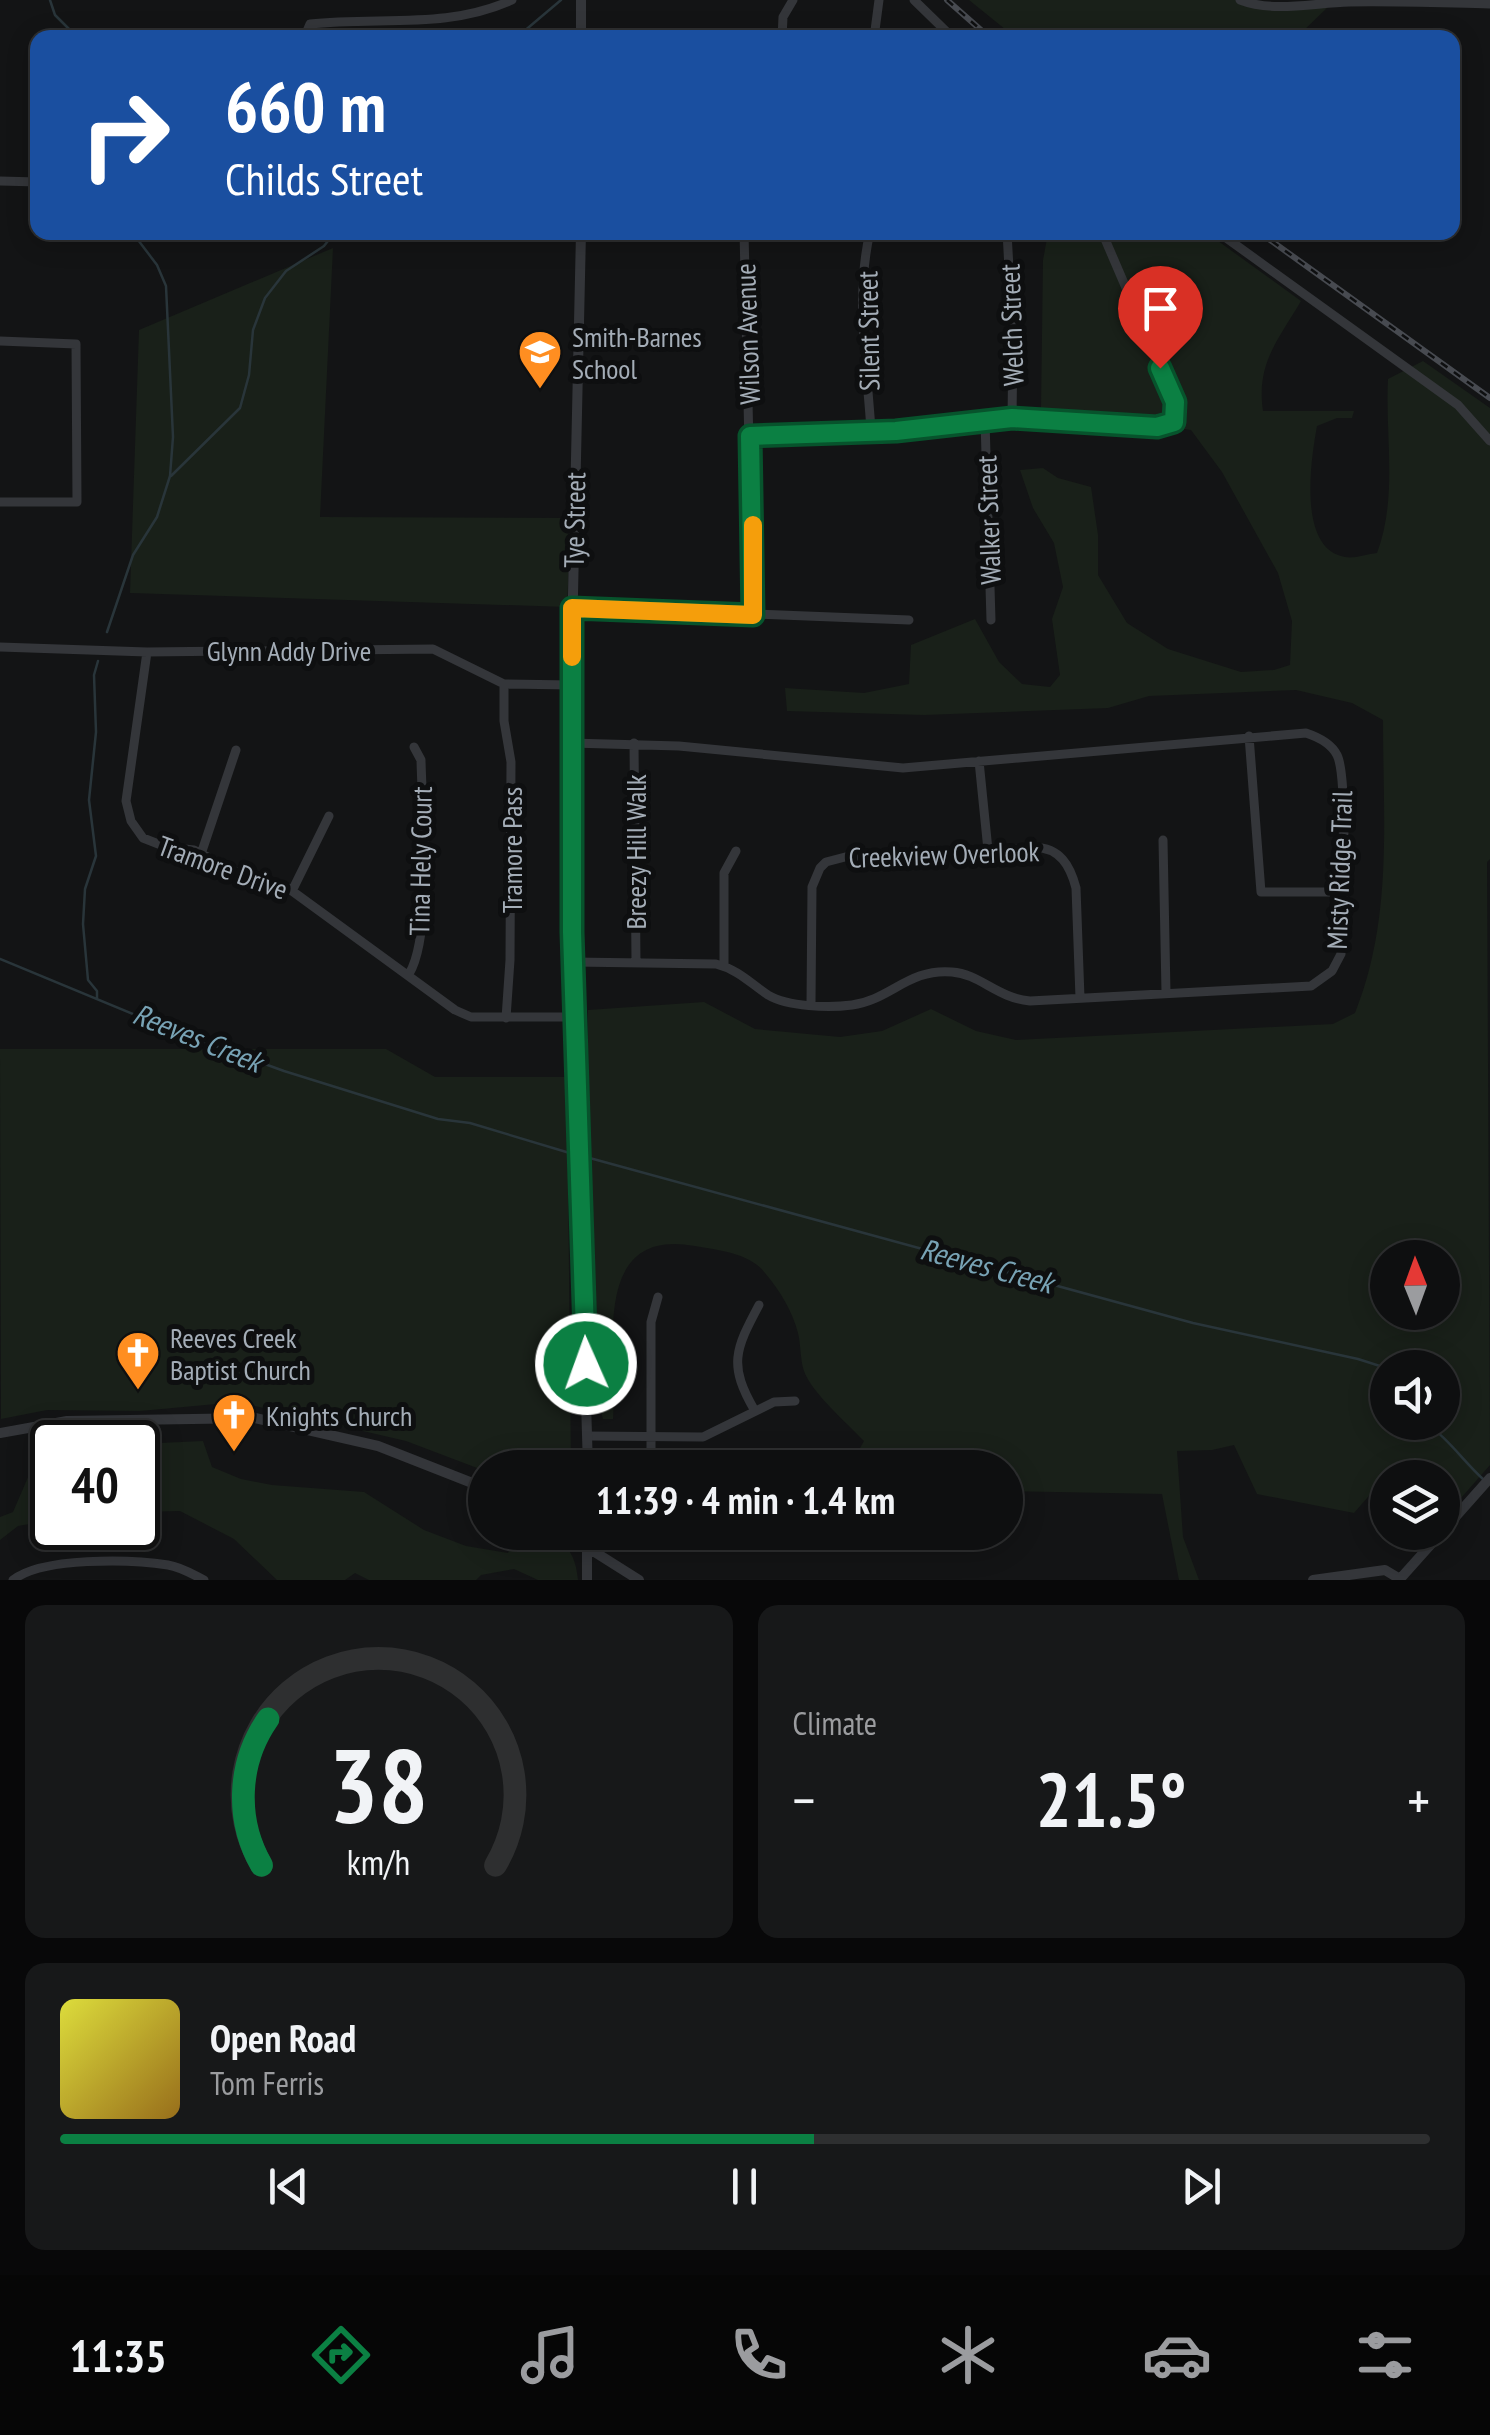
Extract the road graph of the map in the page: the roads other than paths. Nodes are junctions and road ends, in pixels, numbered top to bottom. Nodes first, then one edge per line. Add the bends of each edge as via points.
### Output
1 (512, 0) edge
2 (580, 0) edge
3 (793, 0) edge
4 (879, 0) edge
5 (914, 0) edge
6 (1240, 0) edge
7 (1289, 3) edge
8 (1490, 4) edge
9 (307, 30) edge
10 (581, 30) edge
11 (782, 30) edge
12 (875, 30) edge
13 (945, 30) edge
14 (0, 181) edge
15 (30, 182) edge
16 (581, 240) edge
17 (744, 240) edge
18 (869, 240) edge
19 (1006, 240) edge
20 (1105, 240) edge
21 (1229, 240) edge
22 (0, 341) edge
23 (1012, 418) junction
24 (986, 421) junction
25 (871, 430) junction
26 (750, 436) junction
27 (1490, 441) edge
28 (0, 502) edge
29 (572, 608) junction
30 (753, 615) junction
31 (909, 620) dead end
32 (991, 620) dead end
33 (0, 647) edge
34 (147, 652) junction
35 (504, 684) junction
36 (571, 685) junction
37 (1249, 736) junction
38 (571, 743) junction
39 (634, 743) junction
40 (414, 747) dead end
41 (236, 750) dead end
42 (979, 761) junction
43 (329, 816) dead end
44 (1162, 840) dead end
45 (988, 850) junction
46 (736, 851) dead end
47 (201, 854) junction
48 (292, 891) junction
49 (1342, 892) junction
50 (636, 961) junction
51 (573, 962) junction
52 (724, 966) junction
53 (408, 974) junction
54 (1166, 993) junction
55 (1080, 998) junction
56 (811, 1003) junction
57 (575, 1017) junction
58 (506, 1018) junction
59 (658, 1297) dead end
60 (759, 1304) dead end
61 (795, 1401) dead end
62 (756, 1411) junction
63 (0, 1433) edge
64 (588, 1436) junction
65 (651, 1437) junction
66 (588, 1450) edge
67 (651, 1450) edge
68 (1490, 1478) edge
69 (468, 1481) edge
70 (1460, 1512) edge
71 (587, 1550) edge
72 (592, 1550) edge
73 (1426, 1550) edge
74 (1400, 1579) edge
75 (12, 1580) edge
76 (204, 1580) edge
77 (586, 1580) edge
78 (638, 1580) edge
79 (1312, 1580) edge

1 - 9 street via 444,19 310,24
2 - 10 street
3 - 11 street
4 - 12 street
5 - 13 street
6 - 7 street
7 - 8 street
14 - 15 street
16 - 29 street, Tye Street
17 - 26 street, Wilson Avenue
18 - 25 street, Silent Street via 864,315
19 - 23 street, Welch Street
20 - 23 street via 1175,402 1174,422 1124,427
21 - 27 street via 1458,405
22 - 28 street via 76,344 77,502
23 - 24 street
24 - 25 street
24 - 32 street, Walker Street
25 - 26 street
26 - 30 street, Wilson Avenue
29 - 30 street
29 - 36 street, Tye Street
30 - 31 street
33 - 34 street, Glynn Addy Drive
34 - 35 street, Glynn Addy Drive via 433,649
34 - 47 street, Tramore Drive via 126,802 131,821 142,838
35 - 36 street, Glynn Addy Drive
35 - 58 street, Tramore Pass via 510,762
36 - 38 street, Tye Street
37 - 42 street, Misty Ridge Trail
37 - 49 street, Misty Ridge Trail via 1306,733 1337,755
37 - 49 street via 1261,892
38 - 39 street, Misty Ridge Trail
38 - 51 street, Tye Street
39 - 42 street, Misty Ridge Trail via 903,768
39 - 50 street, Breezy Hill Walk
40 - 53 street, Tina Hely Court via 421,760 423,905 422,939
41 - 47 street
42 - 45 street
43 - 48 street
44 - 54 street
45 - 55 street, Creekview Overlook via 1048,847 1065,860 1076,888
45 - 56 street, Creekview Overlook via 908,860 839,857 820,868 812,887
46 - 52 street via 724,873
47 - 48 street, Tramore Drive
48 - 53 street, Tramore Drive
49 - 54 street, Misty Ridge Trail via 1341,954 1320,982
50 - 51 street, Misty Ridge Trail
50 - 52 street, Misty Ridge Trail
51 - 57 street, Tye Street
52 - 56 street, Misty Ridge Trail via 781,1001
53 - 58 street, Tramore Drive via 455,1010
54 - 55 street, Misty Ridge Trail
55 - 56 street, Misty Ridge Trail via 1010,999 956,972 928,972 852,1005
57 - 58 street, Tramore Drive
57 - 64 street, Tye Street
59 - 65 street via 650,1322
60 - 62 street via 736,1363
61 - 62 street
62 - 65 street via 702,1436
63 - 69 street via 67,1421 255,1418 378,1446
64 - 65 street
64 - 66 street, Tye Street
65 - 67 street
68 - 70 street
71 - 77 street
72 - 78 street
73 - 74 street
74 - 79 street via 1385,1570
75 - 76 street via 67,1563 170,1565

